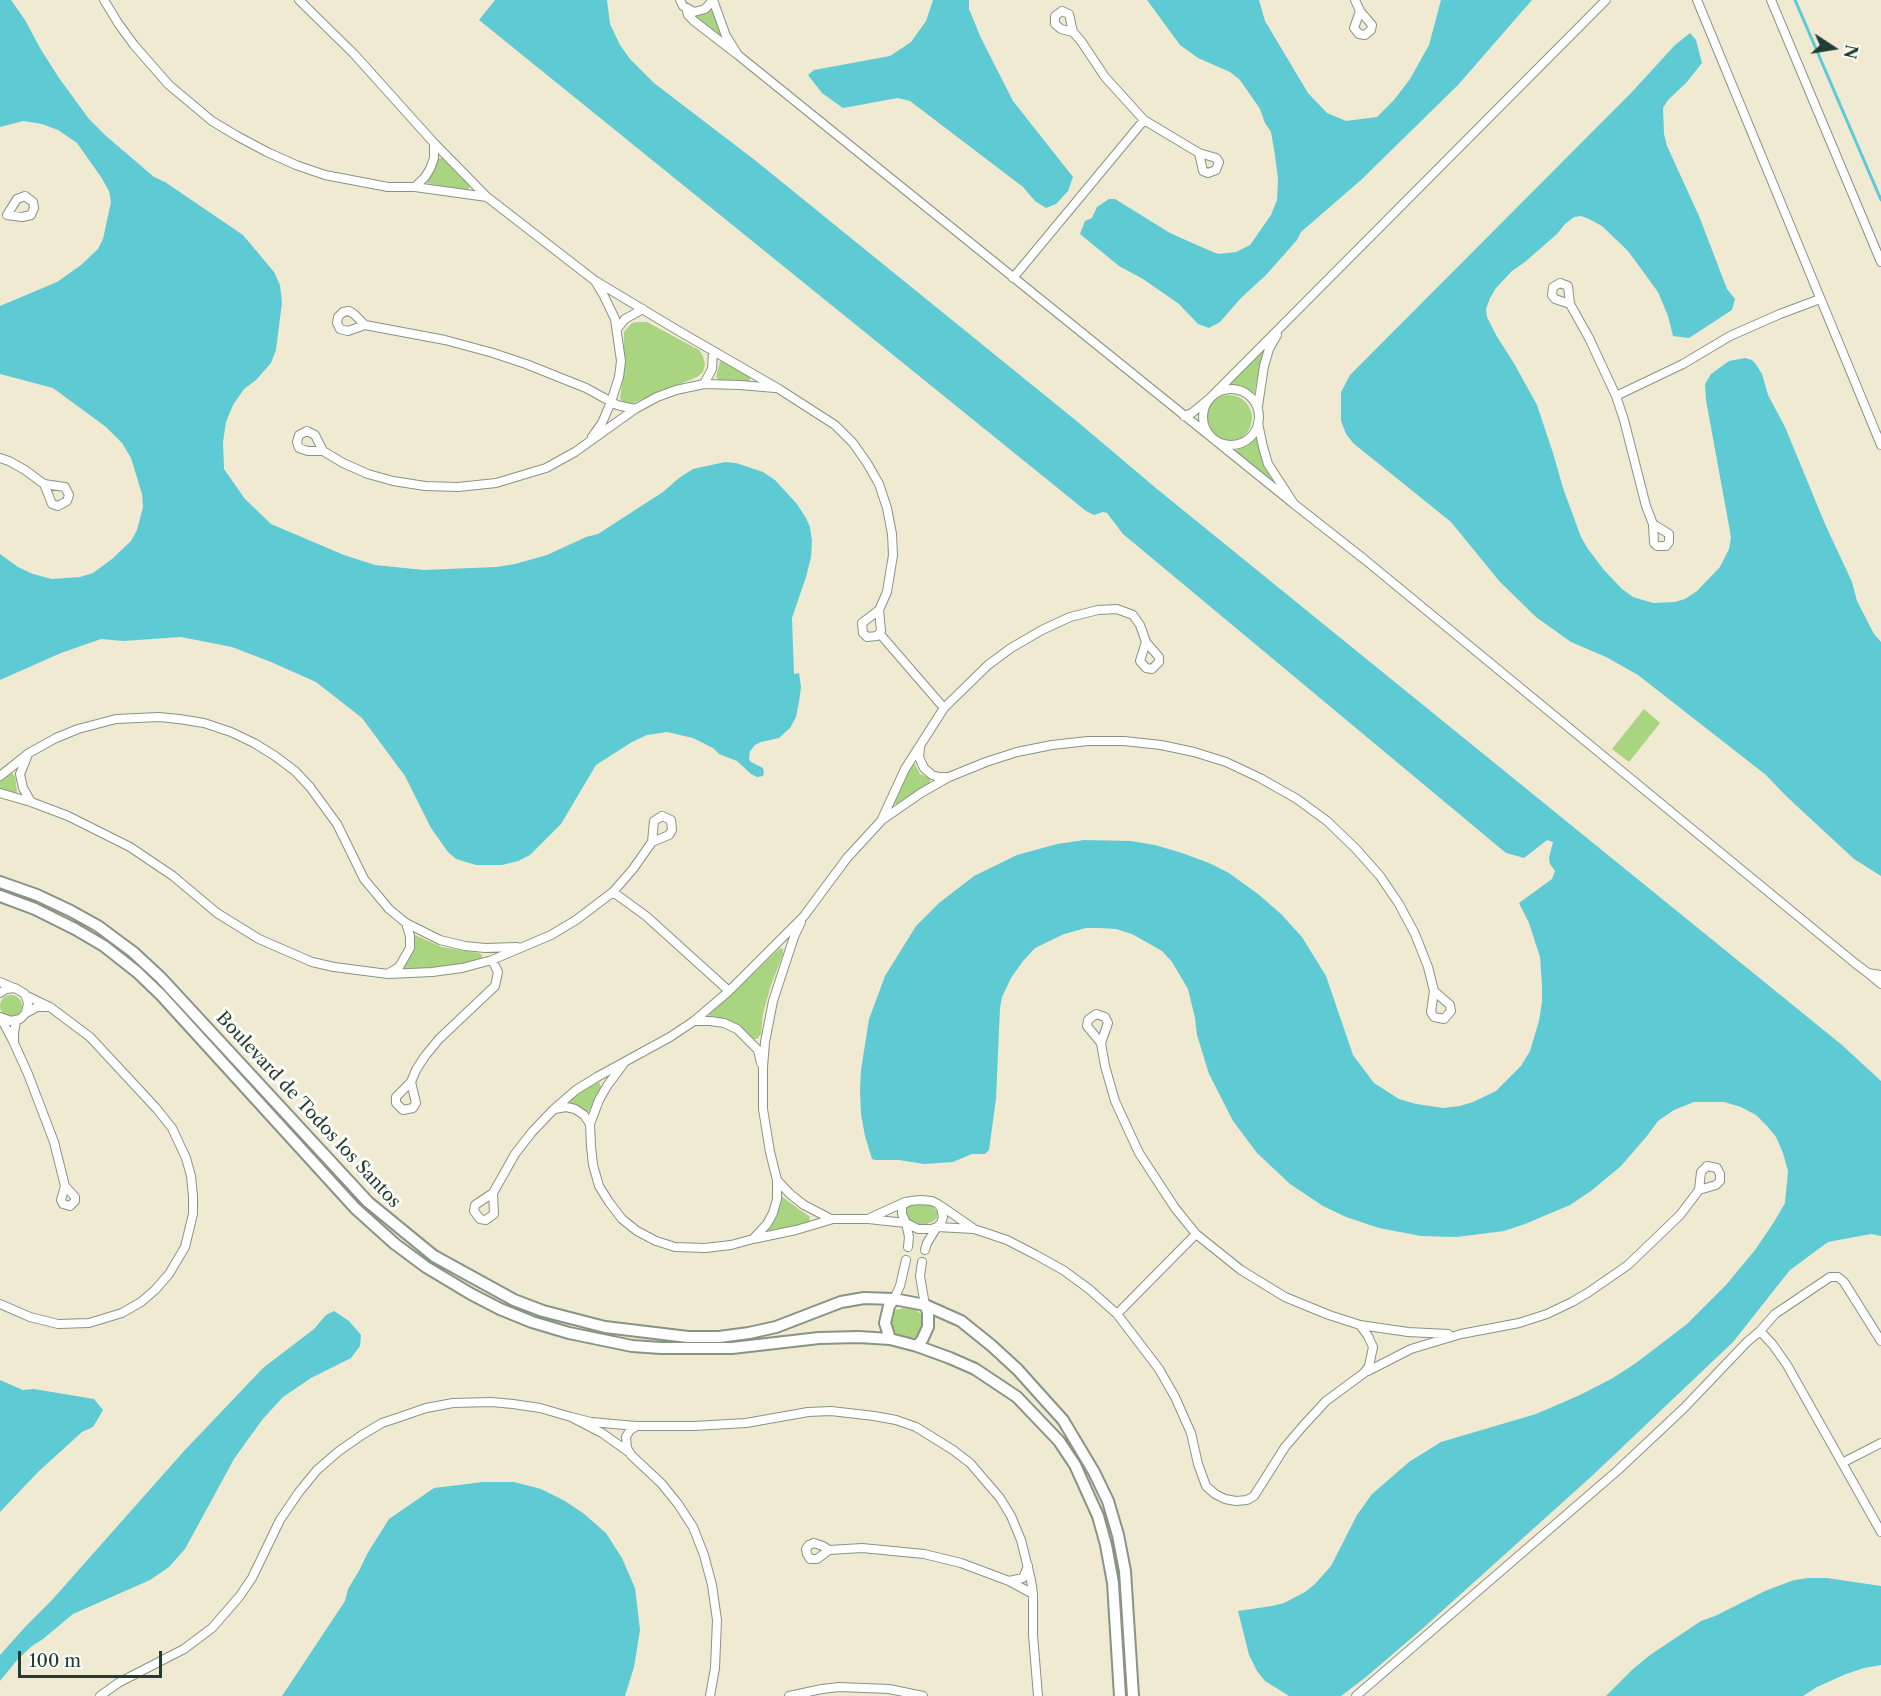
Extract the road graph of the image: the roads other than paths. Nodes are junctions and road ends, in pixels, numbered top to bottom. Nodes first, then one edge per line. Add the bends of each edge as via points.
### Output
1 (104, 0) edge
2 (299, 0) edge
3 (680, 0) edge
4 (1355, 0) edge
5 (1606, 0) edge
6 (1697, 0) edge
7 (1771, 0) edge
8 (686, 8) junction
9 (1360, 11) dead end
10 (1073, 32) dead end
11 (738, 55) junction
12 (1144, 120) junction
13 (434, 143) junction
14 (1198, 153) dead end
15 (415, 187) junction
16 (487, 197) junction
17 (1881, 262) edge
18 (1013, 278) junction
19 (594, 280) junction
20 (1820, 299) junction
21 (1570, 304) dead end
22 (643, 309) junction
23 (1286, 321) junction
24 (365, 324) dead end
25 (617, 329) junction
26 (713, 351) junction
27 (704, 384) junction
28 (779, 388) junction
29 (1616, 396) junction
30 (1210, 398) junction
31 (611, 402) junction
32 (1257, 408) junction
33 (635, 409) junction
34 (1184, 416) junction
35 (1258, 423) junction
36 (1212, 438) junction
37 (587, 444) junction
38 (1881, 445) edge
39 (322, 451) dead end
40 (0, 458) edge
41 (44, 484) dead end
42 (1294, 504) junction
43 (1653, 524) dead end
44 (879, 610) junction
45 (880, 634) junction
46 (1146, 642) dead end
47 (944, 708) junction
48 (920, 744) junction
49 (29, 753) junction
50 (0, 776) edge
51 (949, 777) junction
52 (0, 794) edge
53 (31, 802) junction
54 (881, 821) junction
55 (652, 842) dead end
56 (0, 882) edge
57 (613, 892) junction
58 (0, 896) edge
59 (804, 916) junction
60 (406, 923) junction
61 (521, 946) junction
62 (492, 960) junction
63 (1868, 973) junction
64 (388, 974) junction
65 (1881, 975) edge
66 (0, 982) edge
67 (1881, 984) edge
68 (15, 988) junction
69 (729, 990) junction
70 (1434, 991) dead end
71 (0, 993) edge
72 (25, 994) junction
73 (50, 1007) junction
74 (26, 1013) junction
75 (0, 1017) edge
76 (16, 1021) junction
77 (694, 1021) junction
78 (14, 1043) junction
79 (1101, 1043) dead end
80 (624, 1063) junction
81 (763, 1067) junction
82 (411, 1082) dead end
83 (554, 1109) junction
84 (590, 1124) junction
85 (777, 1180) junction
86 (65, 1186) dead end
87 (1699, 1190) dead end
88 (493, 1193) dead end
89 (906, 1202) junction
90 (938, 1204) junction
91 (833, 1219) junction
92 (868, 1219) junction
93 (906, 1223) junction
94 (937, 1227) junction
95 (974, 1229) junction
96 (1196, 1234) junction
97 (753, 1239) junction
98 (908, 1248) dead end
99 (925, 1250) dead end
100 (906, 1260) dead end
101 (922, 1262) dead end
102 (903, 1273) junction
103 (920, 1276) junction
104 (894, 1299) junction
105 (0, 1304) edge
106 (925, 1305) junction
107 (1117, 1314) junction
108 (1360, 1324) junction
109 (1760, 1331) junction
110 (1461, 1334) junction
111 (890, 1340) junction
112 (1881, 1341) edge
113 (917, 1346) junction
114 (1364, 1373) junction
115 (571, 1418) junction
116 (637, 1426) junction
117 (1881, 1443) edge
118 (631, 1455) junction
119 (1842, 1463) junction
120 (1881, 1532) edge
121 (829, 1550) dead end
122 (1028, 1565) junction
123 (1009, 1581) junction
124 (1034, 1594) junction
125 (100, 1696) edge
126 (710, 1696) edge
127 (789, 1696) edge
128 (923, 1696) edge
129 (1038, 1696) edge
130 (1120, 1696) edge
131 (1133, 1696) edge
132 (1356, 1696) edge

1 - 15 street via 134,45 169,85 212,121 267,153 325,175 388,187
2 - 13 street
3 - 8 street
4 - 9 street
5 - 23 street
6 - 20 street
7 - 17 street
8 - 11 street via 694,21
8 - 11 street via 700,11 713,0 726,36
10 - 12 street via 1105,77
11 - 18 street
12 - 14 street
12 - 18 street
13 - 15 street via 430,169
13 - 16 street
15 - 16 street
16 - 19 street
18 - 34 street
19 - 22 street
19 - 25 street
20 - 29 street via 1730,336
20 - 38 street
21 - 29 street
22 - 25 street via 625,319
22 - 26 street
23 - 30 street
23 - 32 street via 1269,349
24 - 31 street via 493,353
25 - 31 street via 621,361
26 - 27 street via 712,369
26 - 28 street
27 - 28 street
27 - 33 street via 676,390
28 - 44 street via 835,425 853,443 879,484 887,508 893,555 887,592
29 - 43 street
30 - 32 street via 1224,390 1240,391
30 - 34 street
30 - 36 street via 1203,423
31 - 33 street
31 - 37 street
32 - 35 street
33 - 37 street
34 - 36 street
35 - 36 street via 1248,440 1239,444 1220,443
35 - 42 street via 1268,464
36 - 42 street
37 - 39 street via 546,468 523,476 458,487 393,481 368,474
40 - 41 street
42 - 63 street
44 - 45 street
44 - 45 street via 861,626 867,637
45 - 47 street
46 - 47 street via 1137,619 1127,611 1098,610 1070,617 1011,648
47 - 48 street
48 - 51 street via 919,758 924,768 932,775
48 - 54 street
49 - 50 street
49 - 53 street via 20,774 22,789
49 - 60 street via 78,729 116,719 179,719 231,732 275,756 310,787 338,824 376,896
51 - 54 street
51 - 70 street via 1017,752 1088,741 1161,745 1226,762 1297,799 1356,849 1399,904 1420,945
52 - 53 street
53 - 64 street via 130,848 173,876 224,918 259,939 312,962
54 - 59 street via 847,858
55 - 57 street
56 - 104 street, Boulevard de Todos los Santos via 71,911 133,952 368,1202 434,1256 514,1300 605,1328 719,1337 776,1327 841,1302
57 - 61 street via 559,930
57 - 69 street
58 - 111 street, Boulevard de Todos los Santos via 75,928 137,972 355,1208 426,1267 500,1309 569,1333 661,1348 732,1348 819,1338
59 - 69 street
59 - 81 street via 773,1001
60 - 61 street via 440,940 465,946
60 - 64 street via 410,948 399,967
61 - 62 street
62 - 64 street via 462,968
62 - 82 street via 498,972 495,986 439,1039
63 - 65 street
63 - 67 street
66 - 68 street
68 - 71 street
68 - 72 street
69 - 77 street
72 - 73 street
72 - 74 street
73 - 74 street via 37,1007
73 - 105 street via 90,1037 172,1128 191,1176 193,1214 185,1247 169,1274 141,1302 122,1313 88,1323 58,1324
74 - 76 street
75 - 76 street
75 - 78 street
76 - 78 street
77 - 80 street
77 - 81 street via 710,1020 737,1029 758,1050
78 - 86 street via 54,1142
79 - 96 street via 1115,1101 1139,1154
80 - 83 street via 583,1086
80 - 84 street via 607,1086
81 - 85 street via 763,1109
83 - 84 street via 575,1109
83 - 88 street via 515,1154
84 - 97 street via 593,1166 599,1186 622,1220 637,1231 656,1241 687,1248
85 - 91 street via 804,1205
85 - 97 street via 773,1213
87 - 110 street via 1655,1240 1589,1292 1547,1314
89 - 90 street
89 - 92 street
89 - 93 street via 901,1209
90 - 94 street via 943,1217
90 - 95 street
91 - 92 street
91 - 97 street
92 - 93 street
93 - 94 street via 918,1229
93 - 98 street
94 - 95 street
94 - 99 street
95 - 107 street via 1007,1240 1063,1270
96 - 107 street
96 - 108 street via 1265,1286 1306,1306
100 - 102 street
101 - 103 street
102 - 103 street
102 - 104 street
103 - 106 street
104 - 106 street, Boulevard de Todos los Santos
104 - 111 street via 885,1323
106 - 113 street via 928,1327
106 - 131 street, Boulevard de Todos los Santos via 961,1321 1018,1370 1063,1420 1094,1472 1108,1501 1123,1562
107 - 114 street via 1175,1397 1191,1433 1206,1486 1225,1499 1247,1500 1254,1496 1303,1426 1326,1401
108 - 110 street via 1408,1332
108 - 114 street via 1373,1347 1370,1366
109 - 112 street via 1775,1314 1830,1277 1838,1277
109 - 119 street via 1787,1365
109 - 132 street via 1617,1471
110 - 114 street via 1411,1349
111 - 113 street, Boulevard de Todos los Santos
113 - 130 street, Boulevard de Todos los Santos via 975,1370 1017,1397 1059,1441 1074,1465 1098,1516 1106,1545 1113,1583
115 - 116 street
115 - 118 street via 602,1433
115 - 125 street via 513,1404 453,1403 382,1423 339,1450 317,1470 280,1520 252,1578 212,1628 184,1649
116 - 118 street via 627,1437
116 - 122 street via 746,1424 831,1411 896,1420 916,1427 953,1450 986,1480 1011,1516
117 - 119 street
118 - 126 street via 678,1504 704,1555 717,1620
119 - 120 street
121 - 123 street via 886,1549 924,1554
122 - 123 street via 1023,1578
122 - 124 street
123 - 124 street
124 - 129 street
127 - 128 street via 859,1687

